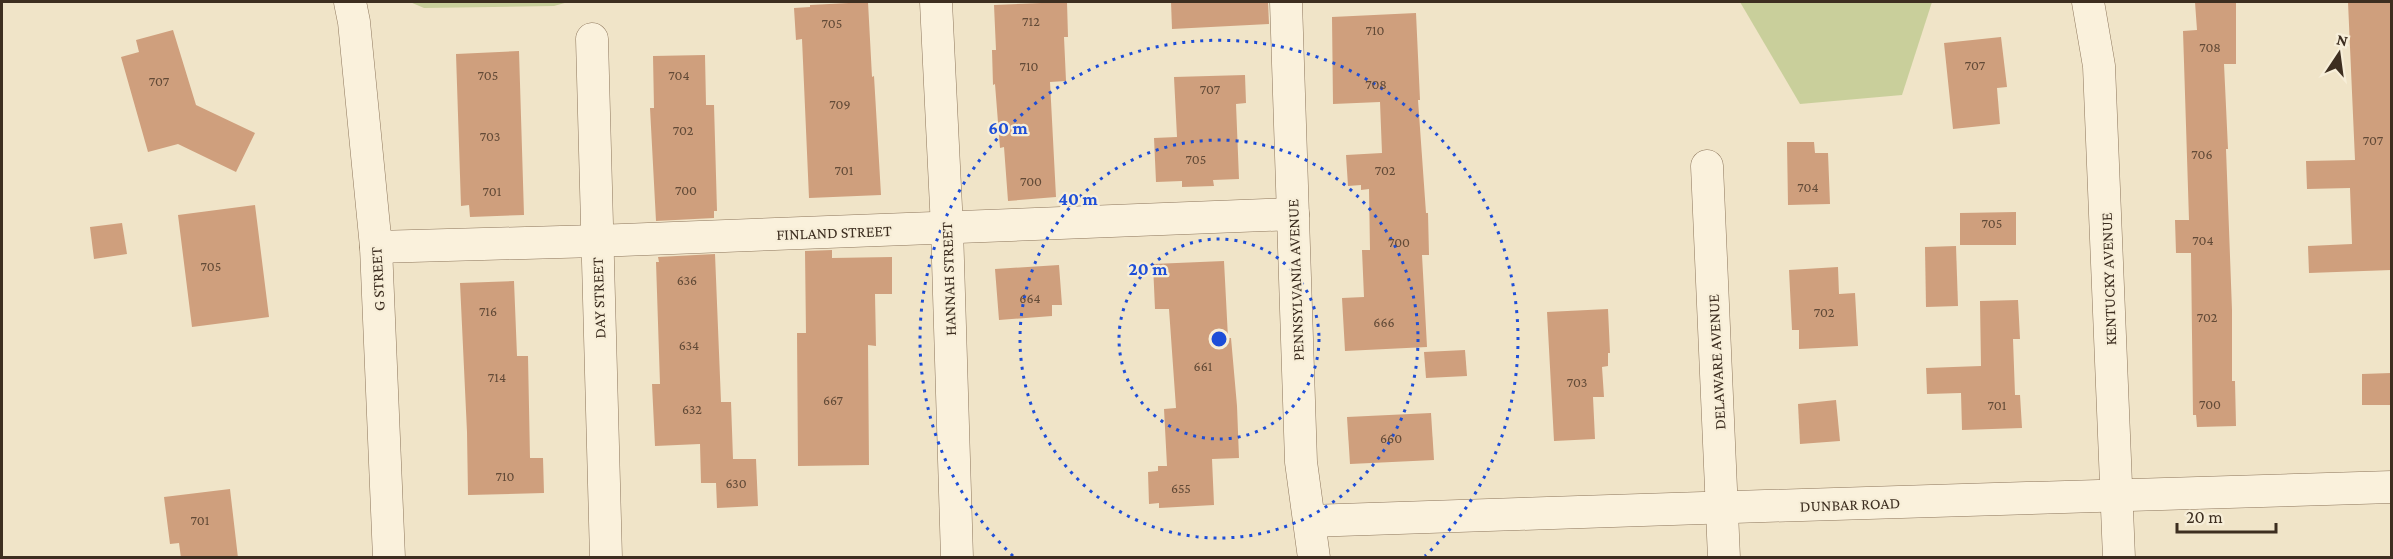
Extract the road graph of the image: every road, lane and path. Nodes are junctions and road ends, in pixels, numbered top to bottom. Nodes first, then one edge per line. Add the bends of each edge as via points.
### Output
1 (350, 2) edge
2 (936, 2) edge
3 (1286, 2) edge
4 (2088, 2) edge
5 (592, 39) dead end
6 (1707, 166) dead end
7 (1293, 214) junction
8 (947, 228) junction
9 (596, 241) junction
10 (376, 246) junction
11 (2391, 487) edge
12 (2117, 493) junction
13 (1723, 509) junction
14 (1309, 521) junction
15 (389, 558) edge
16 (606, 558) edge
17 (957, 558) edge
18 (1314, 558) edge
19 (1725, 558) edge
20 (2119, 558) edge

1 - 10 street, G STREET
2 - 8 street, HANNAH STREET
3 - 7 street, PENNSYLVANIA AVENUE
4 - 12 street, KENTUCKY AVENUE via 2099,66
5 - 9 street, DAY STREET
6 - 13 street, DELAWARE AVENUE
7 - 8 street, FINLAND STREET
7 - 14 street, PENNSYLVANIA AVENUE via 1301,462
8 - 9 street, FINLAND STREET
8 - 17 street, HANNAH STREET
9 - 10 street, FINLAND STREET
9 - 16 street, DAY STREET
10 - 15 street, G STREET
11 - 12 street, DUNBAR ROAD
12 - 13 street, DUNBAR ROAD
12 - 20 street, KENTUCKY AVENUE
13 - 14 street, DUNBAR ROAD
13 - 19 street, DELAWARE AVENUE
14 - 18 street, PENNSYLVANIA AVENUE

